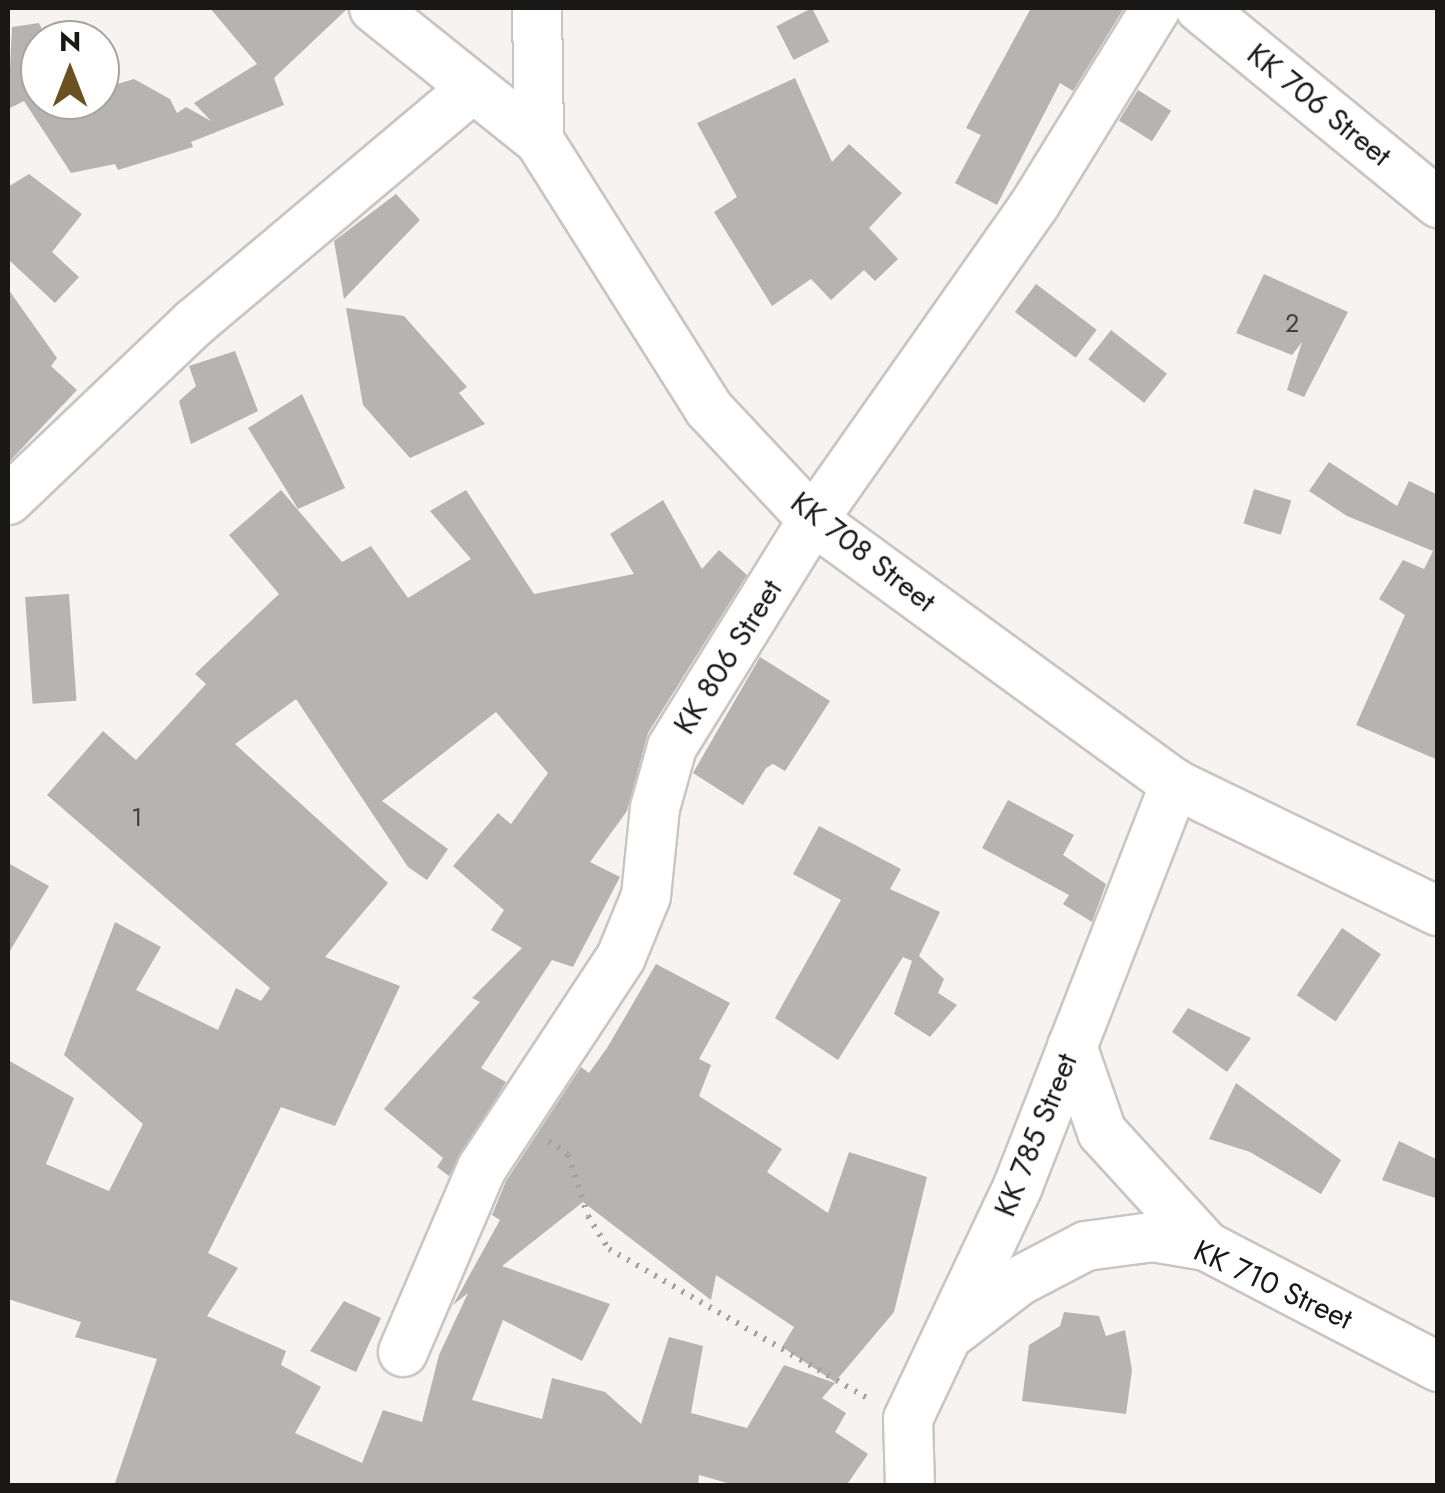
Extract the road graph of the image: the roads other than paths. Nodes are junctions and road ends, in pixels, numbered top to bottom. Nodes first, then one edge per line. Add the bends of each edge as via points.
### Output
1 (374, 8) edge
2 (537, 8) edge
3 (1156, 8) edge
4 (1200, 8) edge
5 (472, 88) junction
6 (538, 140) junction
7 (1438, 203) edge
8 (8, 500) edge
9 (813, 520) junction
10 (1176, 784) junction
11 (1438, 911) edge
12 (1072, 1046) junction
13 (1206, 1246) junction
14 (947, 1336) junction
15 (403, 1352) dead end
16 (1438, 1366) edge
17 (910, 1486) edge

1 - 5 street, KK 708 Street
2 - 6 street
3 - 9 street, KK 806 Street via 1035,204
4 - 7 street, KK 706 Street
5 - 6 street, KK 708 Street
5 - 8 street via 194,323
6 - 9 street, KK 708 Street via 709,408
9 - 10 street, KK 708 Street
9 - 15 street, KK 806 Street via 672,748 654,808 646,896 622,957 482,1168
10 - 11 street, KK 708 Street
10 - 12 street, KK 785 Street
12 - 13 street via 1102,1132
12 - 14 street, KK 785 Street via 1018,1186
13 - 14 street, KK 710 Street via 1153,1237 1086,1246 1019,1280
13 - 16 street, KK 710 Street
14 - 17 street, KK 785 Street via 908,1419

